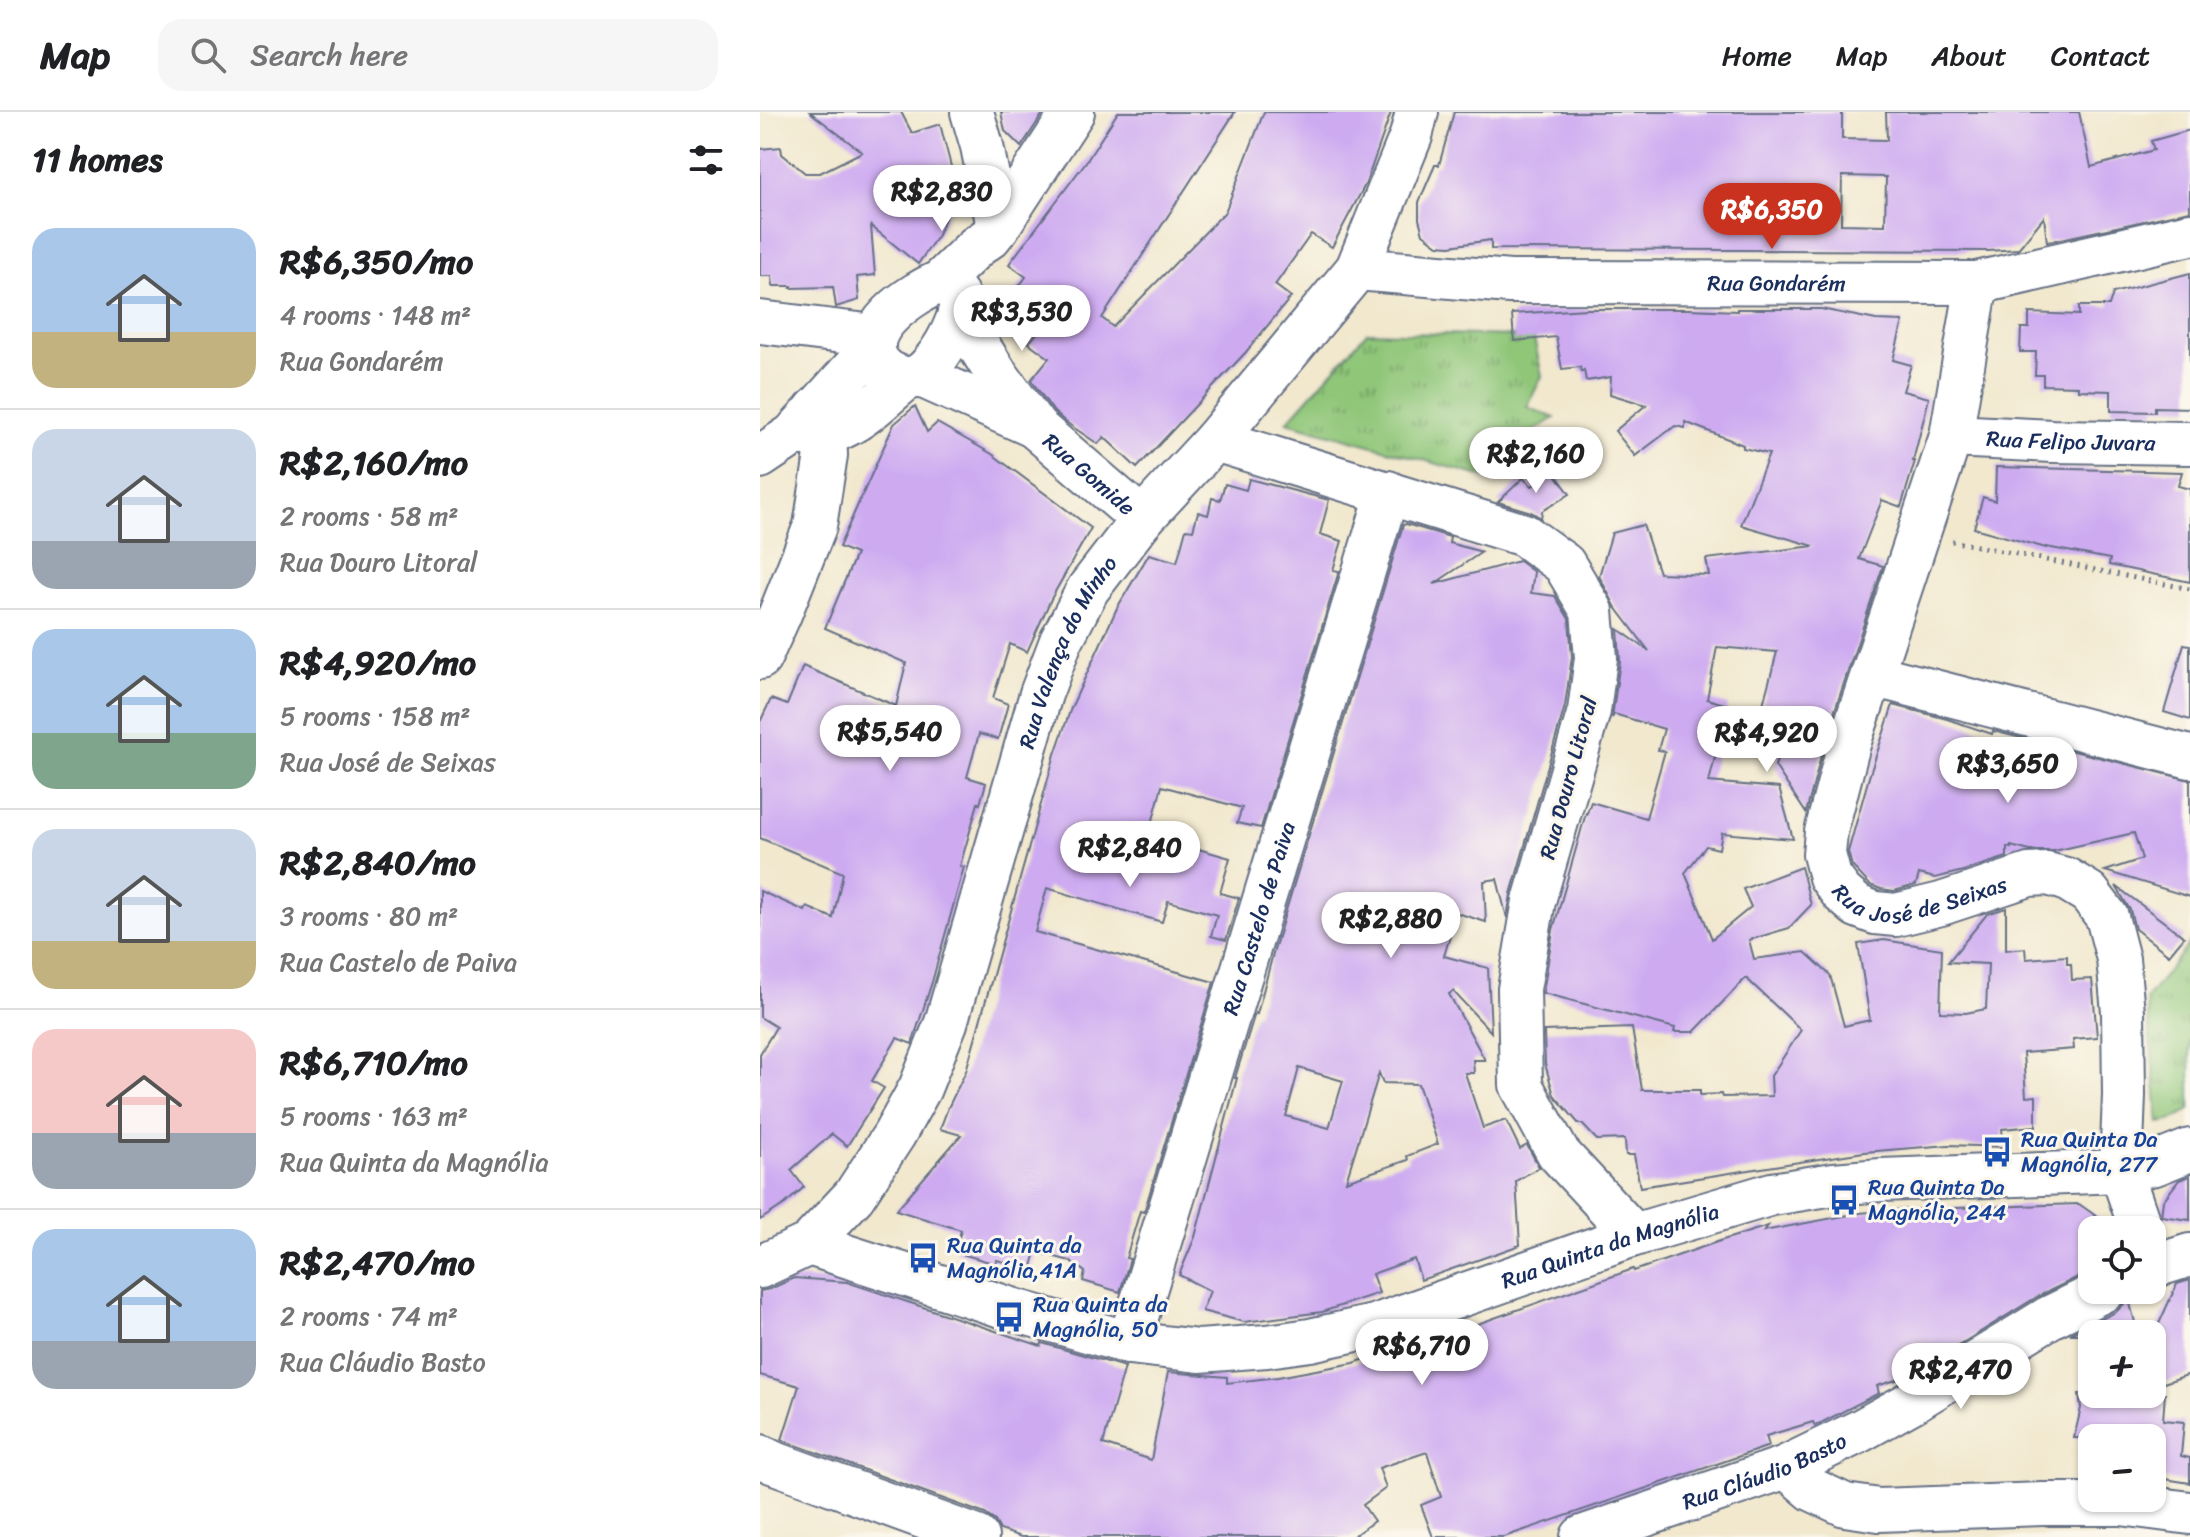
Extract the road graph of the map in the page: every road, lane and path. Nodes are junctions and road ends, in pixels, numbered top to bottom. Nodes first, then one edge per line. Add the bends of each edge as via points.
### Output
1 (972, 112) edge
2 (1073, 112) edge
3 (1417, 112) edge
4 (994, 232) junction
5 (2190, 234) edge
6 (1357, 269) junction
7 (1977, 283) junction
8 (953, 299) junction
9 (760, 322) edge
10 (874, 342) junction
11 (913, 377) junction
12 (1036, 428) junction
13 (799, 433) edge
14 (1951, 436) junction
15 (1215, 440) junction
16 (2190, 443) edge
17 (1388, 492) junction
18 (1142, 519) junction
19 (1919, 535) junction
20 (2190, 589) edge
21 (760, 658) edge
22 (1872, 675) junction
23 (2190, 757) edge
24 (2190, 1150) edge
25 (2121, 1171) junction
26 (2141, 1216) edge
27 (1634, 1235) junction
28 (809, 1244) junction
29 (760, 1267) edge
30 (2078, 1303) edge
31 (1129, 1343) junction
32 (760, 1456) edge
33 (1786, 1467) junction
34 (2190, 1513) edge
35 (977, 1537) edge
36 (1582, 1537) edge

1 - 4 street
2 - 4 street
3 - 6 street, Rua Valença do Minho
4 - 8 street via 976,247
5 - 7 street, Rua Gondarém
6 - 7 street, Rua Gondarém via 1510,282
6 - 15 street, Rua Valença do Minho
7 - 14 street, Rua José de Seixas
8 - 10 street via 918,292 888,317
8 - 11 street via 954,327 935,359
8 - 12 street, Rua Gomide via 995,372
9 - 10 street
10 - 11 street via 884,369
10 - 13 street
11 - 12 street, Rua Gomide
11 - 13 street via 842,428
12 - 18 street, Rua Gomide
13 - 21 street via 825,467 815,526
14 - 16 street, Rua Felipo Juvara
14 - 19 street, Rua José de Seixas
15 - 17 street, Rua Douro Litoral
15 - 18 street, Rua Valença do Minho
17 - 27 street, Rua Douro Litoral via 1524,535 1564,564 1592,611 1596,658 1589,711 1534,901 1519,989 1521,1085 1558,1153
17 - 31 street, Rua Castelo de Paiva
18 - 28 street, Rua Valença do Minho via 1088,589 1061,641 946,1023 920,1088 854,1196
19 - 20 path
19 - 22 street, Rua José de Seixas
22 - 23 street
22 - 25 street, Rua José de Seixas via 1826,832 1830,877 1857,906 1896,915 2029,875 2066,879 2089,893 2107,917 2118,959 2124,1054
24 - 25 street, Rua Quinta da Magnólia
25 - 26 street, Rua José de Seixas
25 - 27 street, Rua Quinta da Magnólia via 1834,1184 1772,1194
27 - 31 street, Rua Quinta da Magnólia via 1374,1326 1310,1340 1199,1351
28 - 29 street
28 - 31 street, Rua Quinta da Magnólia
30 - 33 street, Rua Cláudio Basto via 1871,1425
32 - 35 street
33 - 34 street via 1823,1495 1879,1510 2105,1504
33 - 36 street, Rua Cláudio Basto

